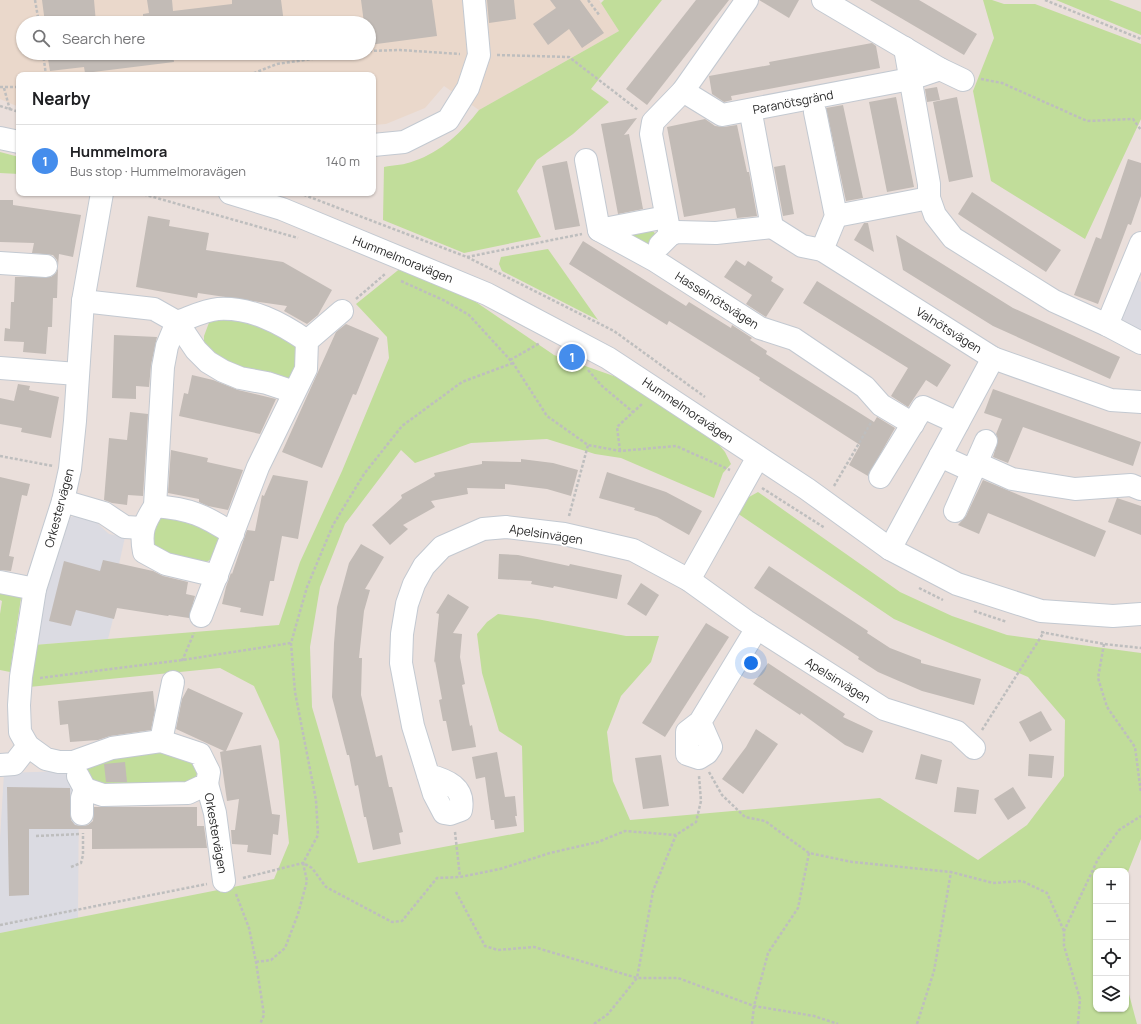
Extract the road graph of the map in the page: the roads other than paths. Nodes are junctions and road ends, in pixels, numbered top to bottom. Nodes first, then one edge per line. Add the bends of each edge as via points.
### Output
1 (474, 0) edge
2 (747, 0) edge
3 (823, 0) edge
4 (905, 48) junction
5 (940, 69) junction
6 (910, 79) junction
7 (963, 80) road end
8 (683, 91) junction
9 (815, 112) dead end
10 (752, 118) dead end
11 (0, 138) edge
12 (16, 141) edge
13 (376, 145) edge
14 (586, 160) dead end
15 (101, 196) edge
16 (250, 196) edge
17 (929, 198) junction
18 (284, 201) edge
19 (836, 216) junction
20 (668, 226) junction
21 (772, 227) junction
22 (599, 230) junction
23 (1141, 243) edge
24 (822, 250) junction
25 (654, 260) junction
26 (0, 263) edge
27 (46, 266) dead end
28 (83, 301) junction
29 (342, 311) road end
30 (177, 322) junction
31 (1107, 325) junction
32 (307, 341) junction
33 (1141, 343) edge
34 (993, 358) junction
35 (0, 368) edge
36 (77, 374) junction
37 (294, 392) junction
38 (1141, 402) edge
39 (958, 423) junction
40 (913, 424) junction
41 (986, 441) dead end
42 (940, 456) junction
43 (758, 457) junction
44 (975, 467) junction
45 (880, 477) dead end
46 (1141, 489) edge
47 (63, 501) junction
48 (155, 506) junction
49 (955, 511) dead end
50 (143, 528) junction
51 (233, 534) junction
52 (890, 549) junction
53 (217, 576) junction
54 (689, 580) junction
55 (0, 582) edge
56 (35, 589) junction
57 (1141, 614) edge
58 (201, 616) road end
59 (757, 628) junction
60 (173, 682) road end
61 (161, 741) junction
62 (28, 746) junction
63 (974, 748) road end
64 (700, 760) road end
65 (73, 762) junction
66 (0, 765) edge
67 (207, 784) junction
68 (85, 789) junction
69 (444, 813) road end
70 (83, 824) road end
71 (228, 881) road end

1 - 13 street via 479,55 468,88 448,120 404,142
2 - 8 street
3 - 4 street
4 - 5 street
4 - 6 street
5 - 6 street, Paranötsgränd
5 - 7 street
6 - 8 street, Paranötsgränd via 722,115
6 - 17 street via 929,184
8 - 20 street via 653,122 650,134
9 - 19 street, Paranötsgränd
10 - 21 street, Paranötsgränd
11 - 12 street
14 - 22 street
15 - 28 street, Orkestervägen
16 - 18 street, Hummelmoravägen
17 - 19 street
17 - 31 street via 935,215 953,238 1054,301
18 - 43 street, Hummelmoravägen via 487,294 608,358
19 - 24 street
20 - 21 street via 677,232 716,233
20 - 22 street
20 - 25 street
21 - 24 street, Valnötsvägen via 802,246
22 - 25 street, Hasselnötsvägen
23 - 31 street
24 - 34 street, Valnötsvägen
25 - 40 street, Hasselnötsvägen via 760,328 794,339 866,387 881,405
26 - 27 street
28 - 30 street via 154,309
28 - 36 street, Orkestervägen
29 - 32 street
30 - 32 street via 217,309 246,312 268,318
30 - 37 street via 196,350 208,362 223,371
30 - 48 street via 167,346 163,367
31 - 33 street
32 - 37 street via 306,369
34 - 38 street, Valnötsvägen via 1111,400
34 - 39 street
35 - 36 street
36 - 47 street, Orkestervägen via 70,469
37 - 51 street via 287,412 258,467
39 - 40 street via 923,407
39 - 42 street
40 - 45 street
41 - 44 street
42 - 44 street
42 - 52 street
43 - 52 street, Hummelmoravägen
43 - 54 street
44 - 46 street via 1012,480 1075,489 1131,485
44 - 49 street
47 - 50 street via 104,513 125,527
47 - 56 street, Orkestervägen
48 - 50 street
48 - 51 street via 176,508 205,516
50 - 53 street via 141,538 144,552 166,564
51 - 53 street
52 - 57 street, Hummelmoravägen via 957,584 1041,611 1114,616
53 - 58 street
54 - 59 street, Apelsinvägen
54 - 69 street, Apelsinvägen via 633,550 564,534 506,527 483,529 442,547 424,566 414,584 407,604 402,634 401,664 413,726 434,794
55 - 56 street
56 - 62 street, Orkestervägen via 18,705 20,732
59 - 63 street, Apelsinvägen via 884,709 957,732
59 - 64 street via 700,722 687,732 687,754
60 - 61 street
61 - 65 street, Orkestervägen via 112,748
61 - 67 street, Orkestervägen via 200,754 209,772
62 - 65 street, Orkestervägen via 46,759
62 - 66 street via 14,764
65 - 68 street
67 - 68 street, Orkestervägen via 188,793 103,795
67 - 71 street, Orkestervägen
68 - 70 street via 82,798

